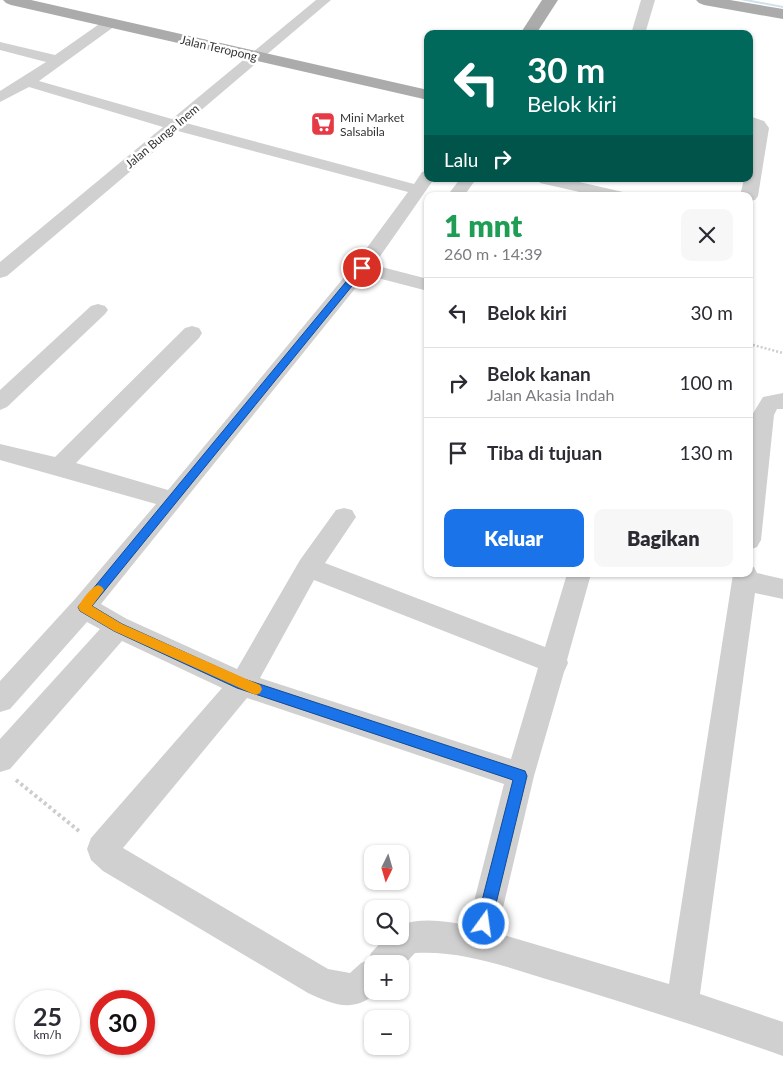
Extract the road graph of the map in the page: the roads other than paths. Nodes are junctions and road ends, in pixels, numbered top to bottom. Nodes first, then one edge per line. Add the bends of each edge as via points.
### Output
1 (11, 0) edge
2 (324, 0) edge
3 (550, 0) edge
4 (648, 0) edge
5 (704, 0) edge
6 (783, 14) edge
7 (110, 23) junction
8 (531, 30) edge
9 (639, 30) edge
10 (0, 46) edge
11 (256, 56) junction
12 (56, 60) junction
13 (27, 82) junction
14 (424, 94) edge
15 (0, 98) edge
16 (753, 122) edge
17 (174, 125) junction
18 (753, 163) edge
19 (466, 182) edge
20 (559, 182) edge
21 (423, 183) edge
22 (458, 192) edge
23 (600, 192) edge
24 (362, 268) junction
25 (0, 272) edge
26 (424, 284) edge
27 (98, 310) dead end
28 (192, 333) dead end
29 (783, 401) edge
30 (0, 402) edge
31 (0, 452) edge
32 (59, 466) junction
33 (173, 500) junction
34 (753, 502) edge
35 (344, 517) dead end
36 (309, 567) junction
37 (579, 577) edge
38 (745, 577) edge
39 (783, 589) edge
40 (84, 607) junction
41 (118, 627) junction
42 (555, 663) junction
43 (242, 684) junction
44 (0, 700) edge
45 (7, 769) edge
46 (520, 776) junction
47 (479, 943) junction
48 (391, 955) edge
49 (364, 984) edge
50 (682, 1004) junction
51 (783, 1039) edge

1 - 7 main road, Jalan Teropong
2 - 11 street, Jalan Bunga Inem
3 - 8 main road
4 - 9 street
5 - 6 main road
7 - 11 main road, Jalan Teropong
7 - 12 street
10 - 12 street
11 - 14 main road, Jalan Teropong
11 - 17 street, Jalan Bunga Inem
12 - 13 street
13 - 15 street
13 - 17 street
16 - 18 street via 762,128
17 - 21 street
17 - 25 street, Jalan Bunga Inem
19 - 22 street
20 - 23 street
21 - 24 street
24 - 26 street
24 - 33 street
27 - 30 street
28 - 32 street
29 - 34 street via 770,402 762,415
31 - 32 street
32 - 33 street
33 - 40 street
35 - 36 street
36 - 42 street
36 - 43 street
37 - 42 street
38 - 39 street
38 - 50 street
40 - 41 street
40 - 44 street
41 - 43 street
41 - 45 street
42 - 46 street
43 - 46 street
43 - 49 street via 102,849 114,860 319,982 344,991
46 - 47 street
47 - 48 street via 438,936 408,938
47 - 50 street
50 - 51 street

